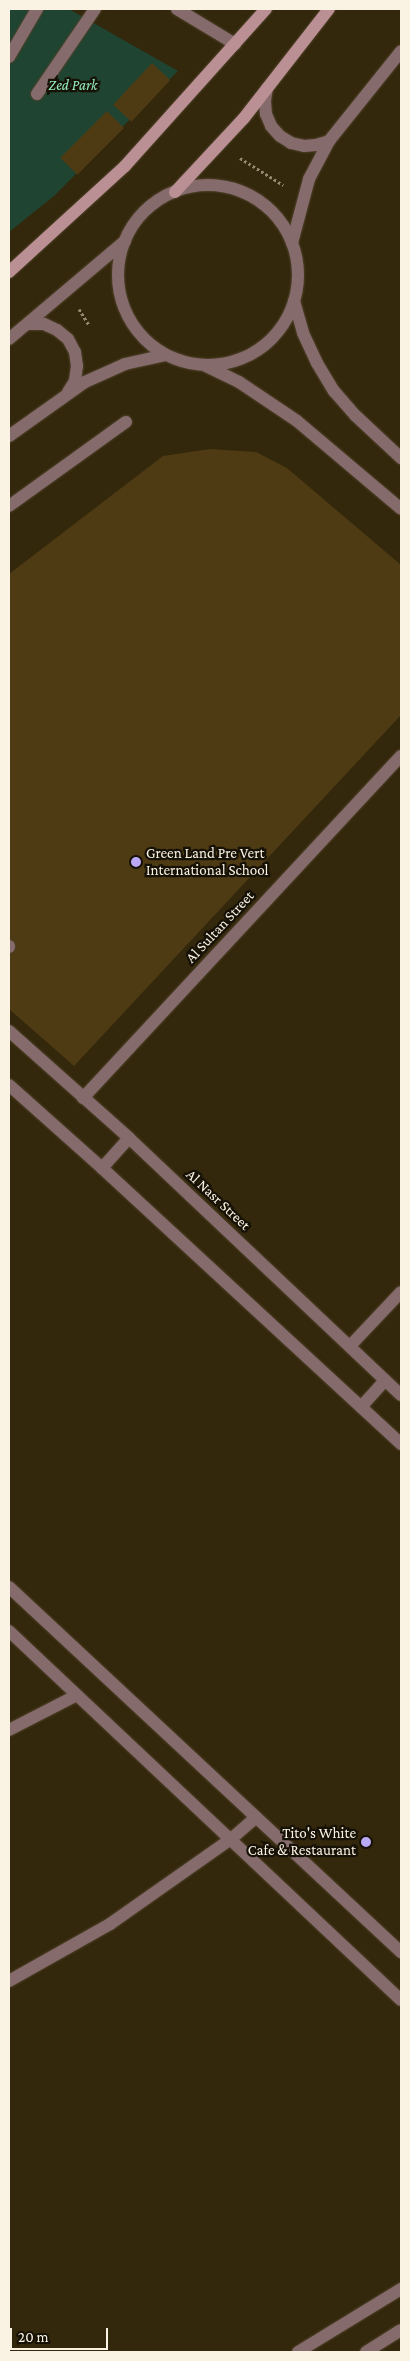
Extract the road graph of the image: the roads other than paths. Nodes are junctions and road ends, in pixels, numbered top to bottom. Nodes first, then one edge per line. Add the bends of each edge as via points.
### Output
1 (37, 9) edge
2 (95, 9) edge
3 (177, 9) edge
4 (266, 9) edge
5 (329, 9) edge
6 (235, 44) junction
7 (401, 51) edge
8 (9, 57) edge
9 (397, 65) edge
10 (267, 88) junction
11 (37, 94) dead end
12 (329, 141) junction
13 (175, 192) junction
14 (124, 241) junction
15 (292, 243) junction
16 (9, 272) edge
17 (294, 301) junction
18 (29, 324) junction
19 (9, 339) edge
20 (166, 355) junction
21 (203, 365) junction
22 (67, 394) junction
23 (126, 422) dead end
24 (9, 436) edge
25 (401, 458) edge
26 (9, 506) edge
27 (401, 509) edge
28 (401, 756) edge
29 (9, 1031) edge
30 (9, 1085) edge
31 (84, 1098) junction
32 (129, 1138) junction
33 (102, 1168) junction
34 (401, 1292) edge
35 (350, 1346) junction
36 (385, 1380) junction
37 (401, 1396) edge
38 (361, 1407) junction
39 (401, 1444) edge
40 (9, 1587) edge
41 (9, 1631) edge
42 (77, 1695) junction
43 (9, 1730) edge
44 (256, 1817) junction
45 (231, 1839) junction
46 (401, 1952) edge
47 (9, 1981) edge
48 (401, 2000) edge
49 (401, 2289) edge
50 (401, 2330) edge
51 (298, 2352) edge
52 (366, 2352) edge

1 - 8 street
2 - 11 street
3 - 6 street
4 - 6 street
5 - 10 street
6 - 16 street via 124,166
7 - 9 street
9 - 12 street
10 - 12 street via 266,114 280,136 304,146
10 - 13 street via 220,146
12 - 15 street via 303,197
13 - 14 street via 145,211
13 - 15 street via 195,186 215,186 247,195 269,210
14 - 18 street
14 - 20 street via 119,259 120,297 137,331
15 - 17 street via 298,281
17 - 21 street via 275,336 260,349 223,364
17 - 25 street via 303,333 334,391
18 - 19 street
18 - 22 street via 44,324 68,339 75,352 77,366 75,381
20 - 21 street
20 - 22 street via 118,367
21 - 27 street via 246,387 297,421
22 - 24 street
23 - 26 street
28 - 31 street, Al Sultan Street
29 - 31 street, Al Nasr Street
30 - 33 street
31 - 32 street, Al Nasr Street
32 - 33 street
32 - 35 street, Al Nasr Street
33 - 38 street
34 - 35 street
35 - 36 street, Al Nasr Street
36 - 37 street, Al Nasr Street
36 - 38 street
38 - 39 street
40 - 44 street
41 - 42 street
42 - 43 street
42 - 45 street
44 - 45 street
44 - 46 street
45 - 47 street via 110,1924
45 - 48 street
49 - 51 street
50 - 52 street

